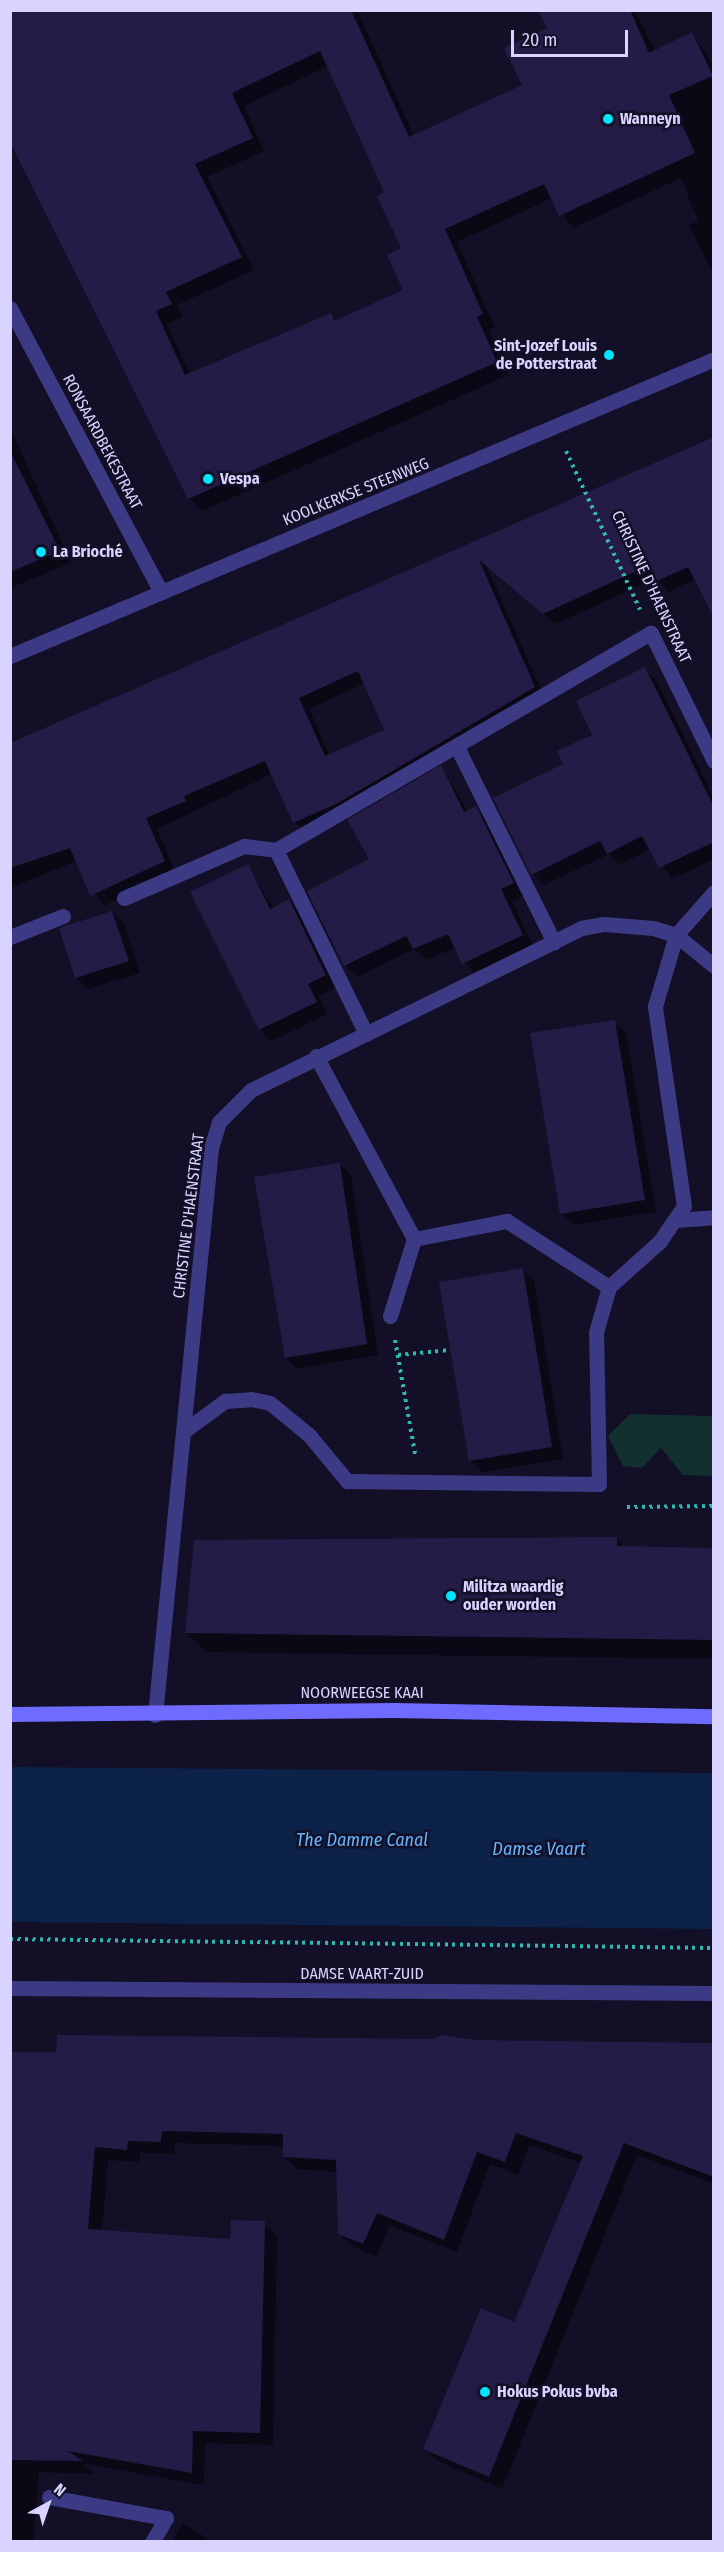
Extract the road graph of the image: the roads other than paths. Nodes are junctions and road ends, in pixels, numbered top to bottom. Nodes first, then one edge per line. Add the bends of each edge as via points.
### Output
1 (10, 308) edge
2 (714, 359) edge
3 (161, 592) junction
4 (10, 656) edge
5 (458, 749) junction
6 (714, 761) edge
7 (276, 850) junction
8 (714, 892) edge
9 (124, 898) dead end
10 (63, 916) dead end
11 (676, 935) junction
12 (10, 937) edge
13 (554, 942) junction
14 (714, 966) edge
15 (366, 1034) junction
16 (316, 1056) junction
17 (714, 1217) edge
18 (675, 1220) junction
19 (414, 1239) junction
20 (609, 1287) junction
21 (390, 1316) road end
22 (184, 1431) junction
23 (10, 1714) edge
24 (155, 1714) junction
25 (714, 1716) edge
26 (10, 1988) edge
27 (714, 1994) edge
28 (49, 2497) dead end
29 (152, 2541) edge

1 - 3 street, RONSAARDBEKESTRAAT
2 - 3 street, KOOLKERKSE STEENWEG
3 - 4 street, KOOLKERKSE STEENWEG
5 - 6 street, CHRISTINE D'HAENSTRAAT via 651,633
5 - 7 street
5 - 13 street
7 - 9 street via 244,846
7 - 15 street
8 - 11 street
10 - 12 street
11 - 13 street, CHRISTINE D'HAENSTRAAT via 604,924
11 - 14 street
11 - 18 street via 655,1006 684,1206
13 - 15 street, CHRISTINE D'HAENSTRAAT
15 - 16 street, CHRISTINE D'HAENSTRAAT
16 - 19 street
16 - 22 street, CHRISTINE D'HAENSTRAAT via 251,1090 219,1122 211,1148
17 - 18 street
18 - 20 street
19 - 20 street via 507,1221
19 - 21 street
20 - 22 street via 596,1332 599,1484 347,1481 309,1435 261,1401 225,1401
22 - 24 street, CHRISTINE D'HAENSTRAAT
23 - 24 main road, NOORWEEGSE KAAI
24 - 25 main road, NOORWEEGSE KAAI via 394,1710
26 - 27 street, DAMSE VAART-ZUID
28 - 29 street via 166,2518

